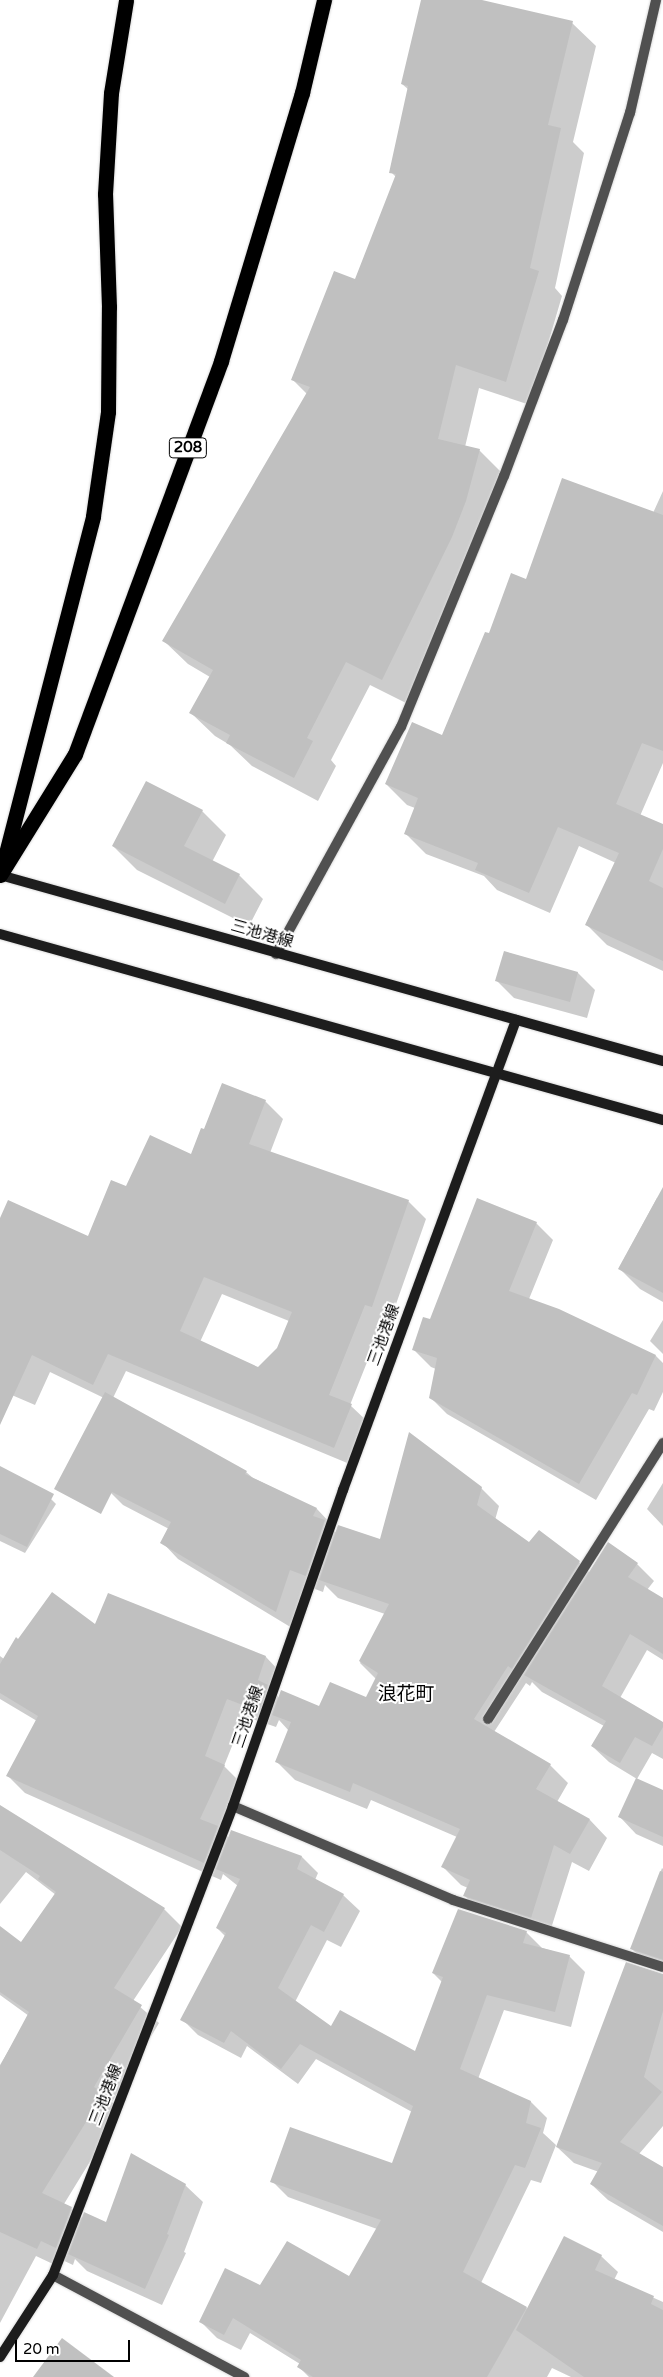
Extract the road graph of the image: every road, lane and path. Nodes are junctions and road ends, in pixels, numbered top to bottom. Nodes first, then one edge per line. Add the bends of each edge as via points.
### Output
1 (126, 0) edge
2 (324, 0) edge
3 (656, 0) edge
4 (0, 875) edge
5 (0, 934) edge
6 (276, 954) junction
7 (516, 1020) junction
8 (663, 1061) edge
9 (497, 1073) junction
10 (663, 1120) edge
11 (663, 1442) edge
12 (488, 1719) dead end
13 (233, 1806) junction
14 (663, 1967) edge
15 (53, 2275) junction
16 (0, 2358) edge
17 (244, 2377) edge

1 - 4 highway via 111,94 106,194 108,412 93,516
2 - 4 highway, 208 via 302,94 220,361 75,754
3 - 6 street via 630,113 563,320 504,476 401,727
4 - 6 main road, 三池港線
5 - 9 main road
6 - 7 main road, 三池港線
7 - 8 main road, 三池港線
7 - 9 main road, 三池港線
9 - 10 main road
9 - 13 main road, 三池港線 via 342,1490
11 - 12 street
13 - 14 street via 453,1900
13 - 15 main road, 三池港線
15 - 16 main road, 三池港線
15 - 17 street

